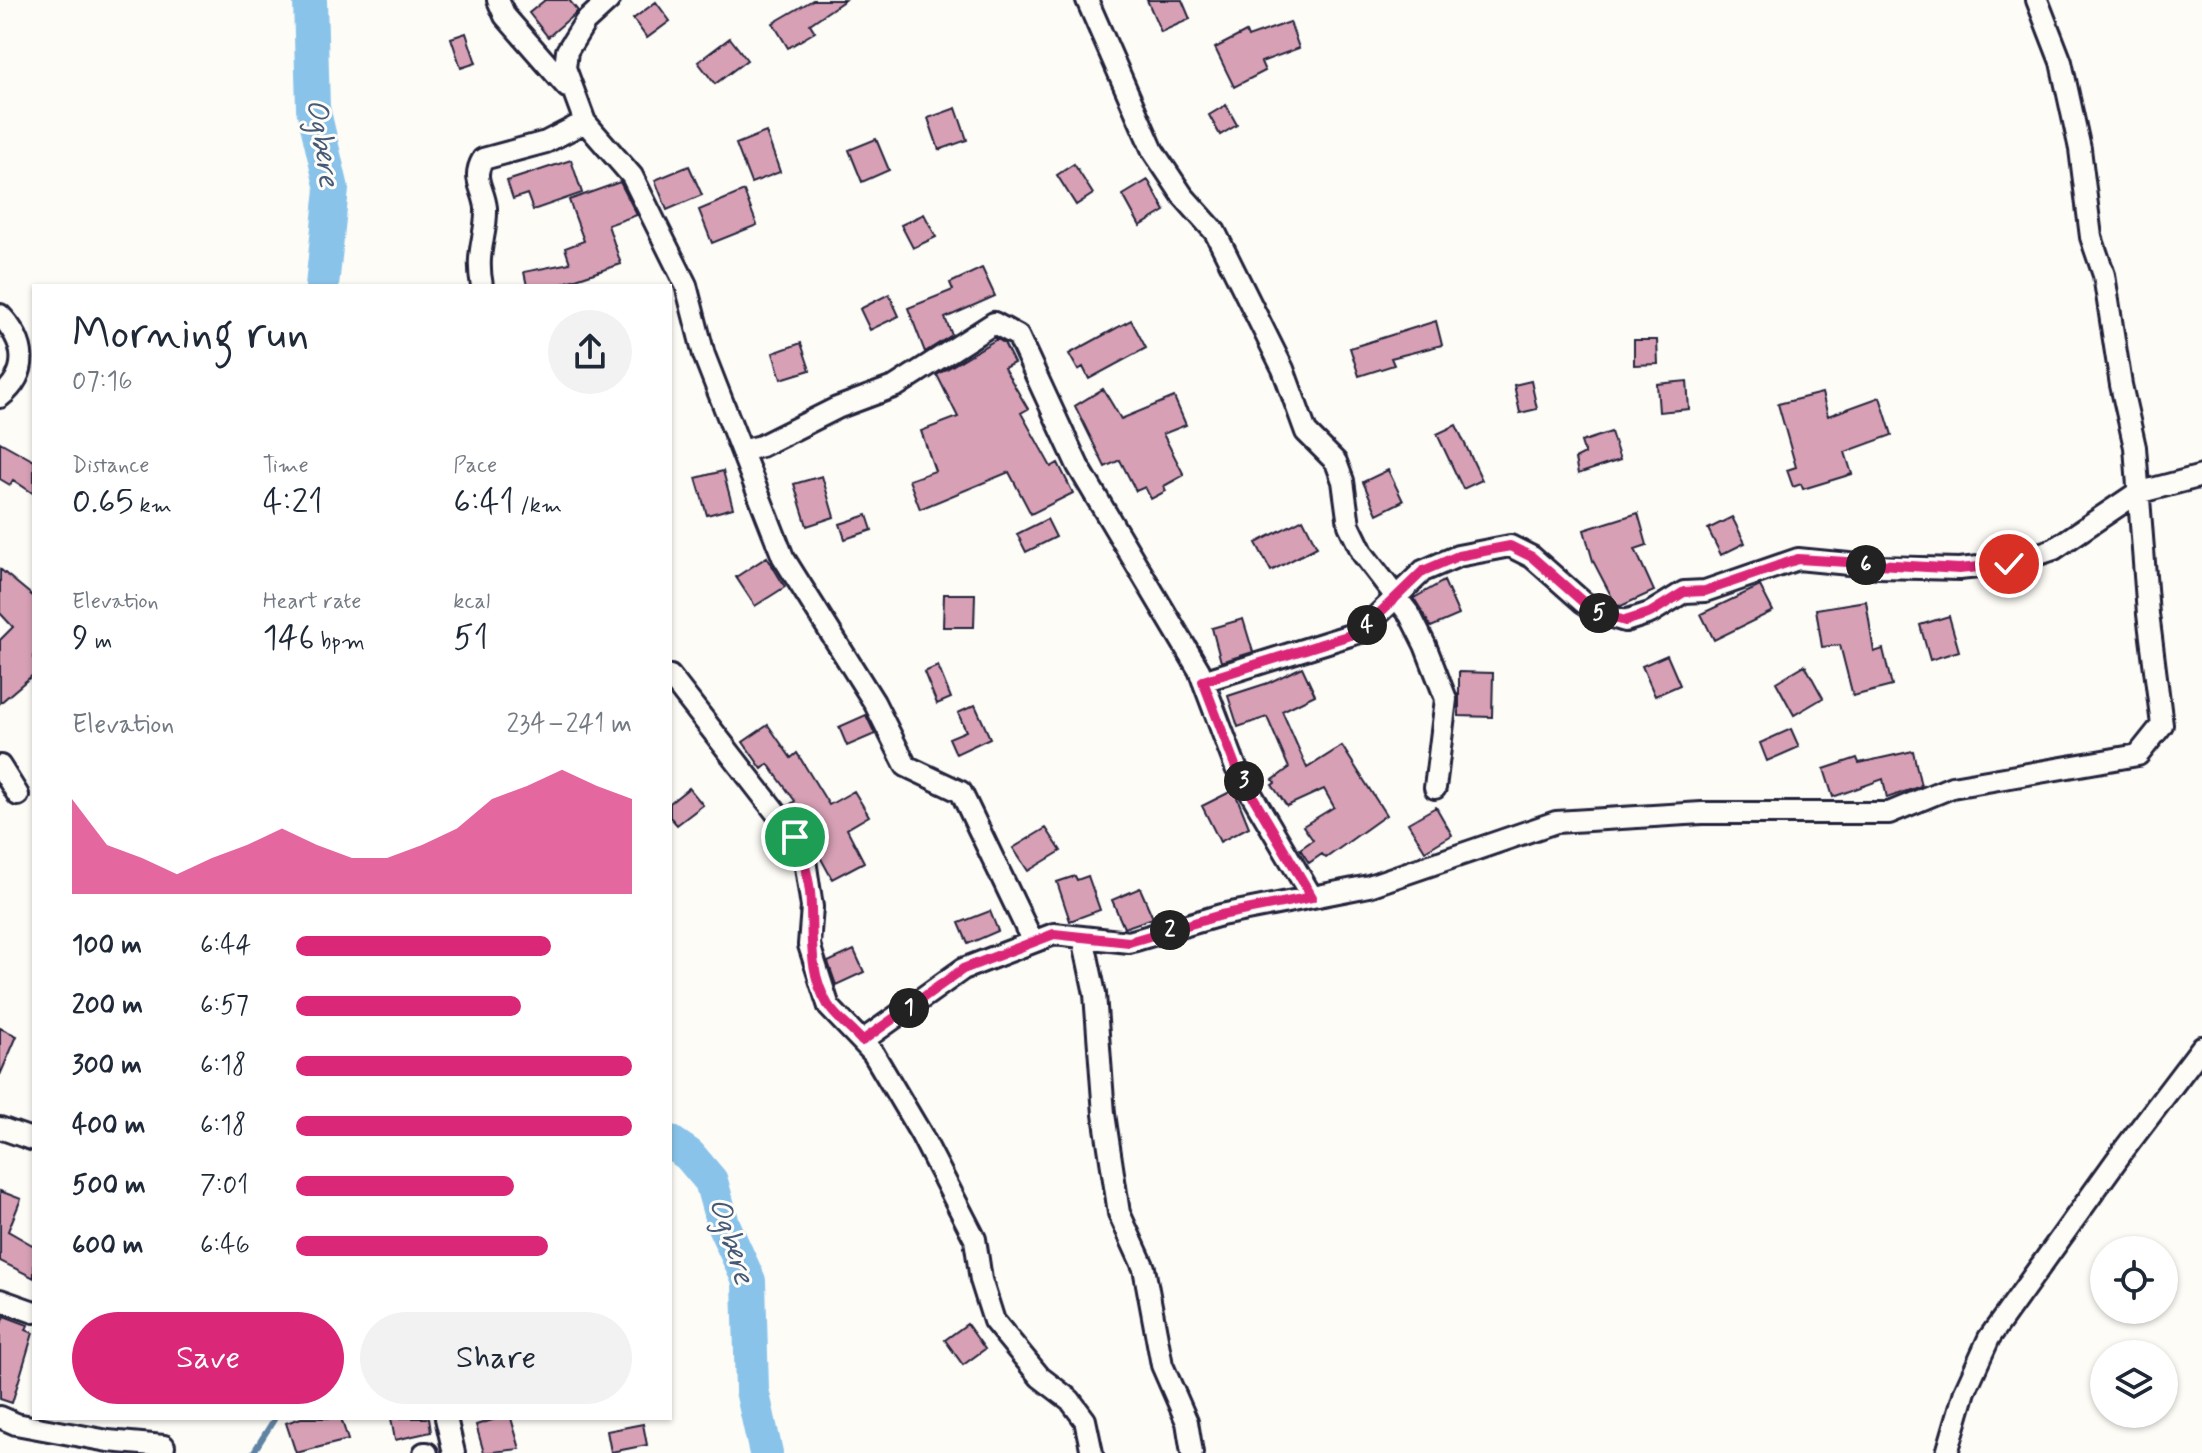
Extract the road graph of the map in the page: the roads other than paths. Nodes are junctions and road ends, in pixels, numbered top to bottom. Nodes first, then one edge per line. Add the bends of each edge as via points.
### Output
1 (498, 0) edge
2 (609, 0) edge
3 (1087, 0) edge
4 (2037, 0) edge
5 (572, 93) junction
6 (585, 122) junction
7 (482, 284) edge
8 (0, 315) edge
9 (0, 397) edge
10 (742, 451) junction
11 (2202, 476) edge
12 (2137, 493) junction
13 (1396, 596) junction
14 (672, 679) edge
15 (1203, 681) junction
16 (0, 766) edge
17 (1435, 788) dead end
18 (18, 795) dead end
19 (1312, 897) junction
20 (1083, 937) junction
21 (1033, 942) junction
22 (862, 1041) junction
23 (2202, 1047) edge
24 (0, 1128) edge
25 (32, 1139) edge
26 (0, 1300) edge
27 (32, 1311) edge
28 (0, 1417) edge
29 (446, 1420) edge
30 (164, 1446) dead end
31 (454, 1453) edge
32 (1092, 1453) edge
33 (1192, 1453) edge
34 (1947, 1453) edge

1 - 5 street via 505,16
2 - 5 street via 585,22 567,51
3 - 13 street via 1153,151 1215,232 1283,369 1306,432 1336,462 1358,544
4 - 12 street via 2061,62 2080,149 2091,237 2104,275 2135,447
5 - 6 street
6 - 7 street via 546,142 483,159 477,169 486,207 477,262
6 - 10 street via 632,176 686,285 704,355
8 - 9 street via 18,338 23,359 13,387
10 - 15 street via 896,386 994,323 1006,327 1018,336 1078,466
10 - 21 street via 783,557 874,702 906,766 961,792
11 - 12 street
12 - 13 street via 2054,549 2009,564 1959,569 1798,559 1705,591 1684,592 1625,621 1583,602 1532,557 1510,546 1434,566
12 - 19 street via 2162,725 2138,755 1952,787 1889,813 1702,813 1556,822 1369,886
13 - 15 street via 1360,632
13 - 17 street via 1425,645 1446,699
14 - 22 street via 795,837 805,860 812,907 809,945 817,977 829,1007
15 - 19 street via 1236,768
16 - 18 street
19 - 20 street via 1221,915 1129,942
20 - 21 street via 1054,934
20 - 33 street via 1095,994 1104,1114 1119,1213 1144,1268 1162,1365 1187,1422
21 - 22 street via 963,969
22 - 32 street via 921,1134 975,1239 994,1321 1040,1377 1070,1400 1085,1420
23 - 34 street via 1989,1338 1965,1391
24 - 25 street
26 - 27 street
28 - 30 street via 108,1441
29 - 31 street

